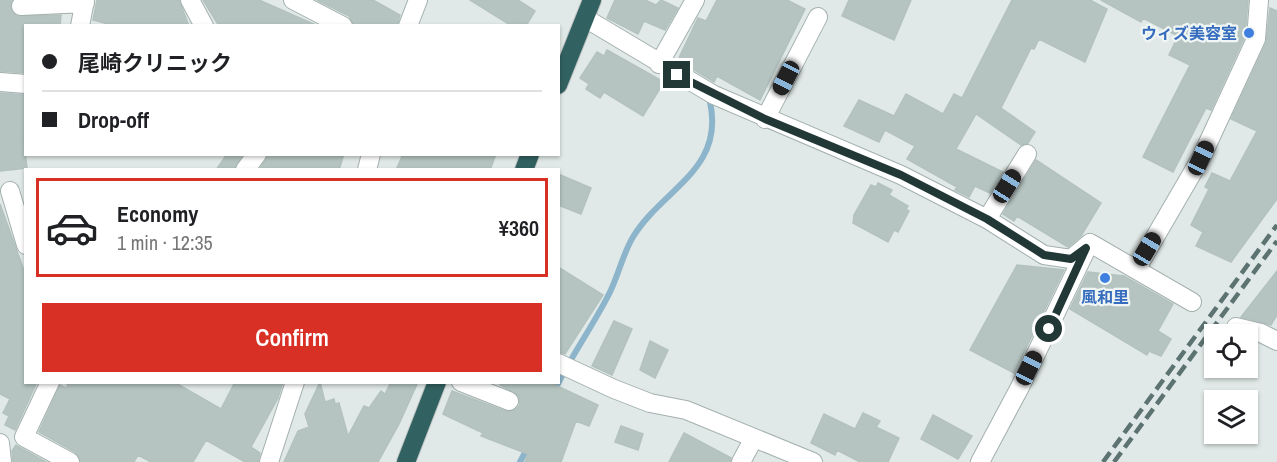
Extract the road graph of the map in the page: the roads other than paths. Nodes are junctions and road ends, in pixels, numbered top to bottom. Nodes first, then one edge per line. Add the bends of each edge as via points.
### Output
1 (190, 0) edge
2 (293, 0) edge
3 (418, 0) edge
4 (592, 0) edge
5 (695, 0) edge
6 (1259, 0) edge
7 (85, 2) edge
8 (21, 6) dead end
9 (818, 17) dead end
10 (585, 18) junction
11 (80, 24) edge
12 (203, 24) edge
13 (339, 24) edge
14 (409, 24) edge
15 (659, 64) junction
16 (560, 80) edge
17 (0, 82) edge
18 (24, 84) edge
19 (765, 119) junction
20 (1027, 154) dead end
21 (12, 192) edge
22 (987, 219) junction
23 (24, 237) edge
24 (1086, 248) junction
25 (1137, 268) junction
26 (1192, 302) dead end
27 (1258, 332) edge
28 (1276, 337) edge
29 (560, 364) edge
30 (49, 384) edge
31 (294, 384) edge
32 (436, 384) edge
33 (466, 384) edge
34 (509, 401) dead end
35 (754, 438) junction
36 (0, 442) edge
37 (275, 460) edge
38 (2, 462) edge
39 (70, 462) edge
40 (405, 462) edge
41 (741, 462) edge
42 (813, 462) edge
43 (980, 462) edge

1 - 12 street
2 - 13 street
3 - 14 street
4 - 10 highway
5 - 15 street
6 - 25 street via 1256,39 1246,61 1201,158
7 - 8 street
7 - 11 street
9 - 19 street
10 - 15 street
10 - 16 highway
15 - 19 street
17 - 18 street
19 - 22 street via 901,175
20 - 22 street
21 - 23 street
22 - 24 street via 1044,255 1071,259
24 - 25 street via 1090,243
24 - 43 street
25 - 26 street
27 - 28 street
29 - 35 street via 650,403 686,410
30 - 39 street via 24,436
31 - 37 street
32 - 40 highway
33 - 34 street
35 - 41 street
35 - 42 street
36 - 38 street

